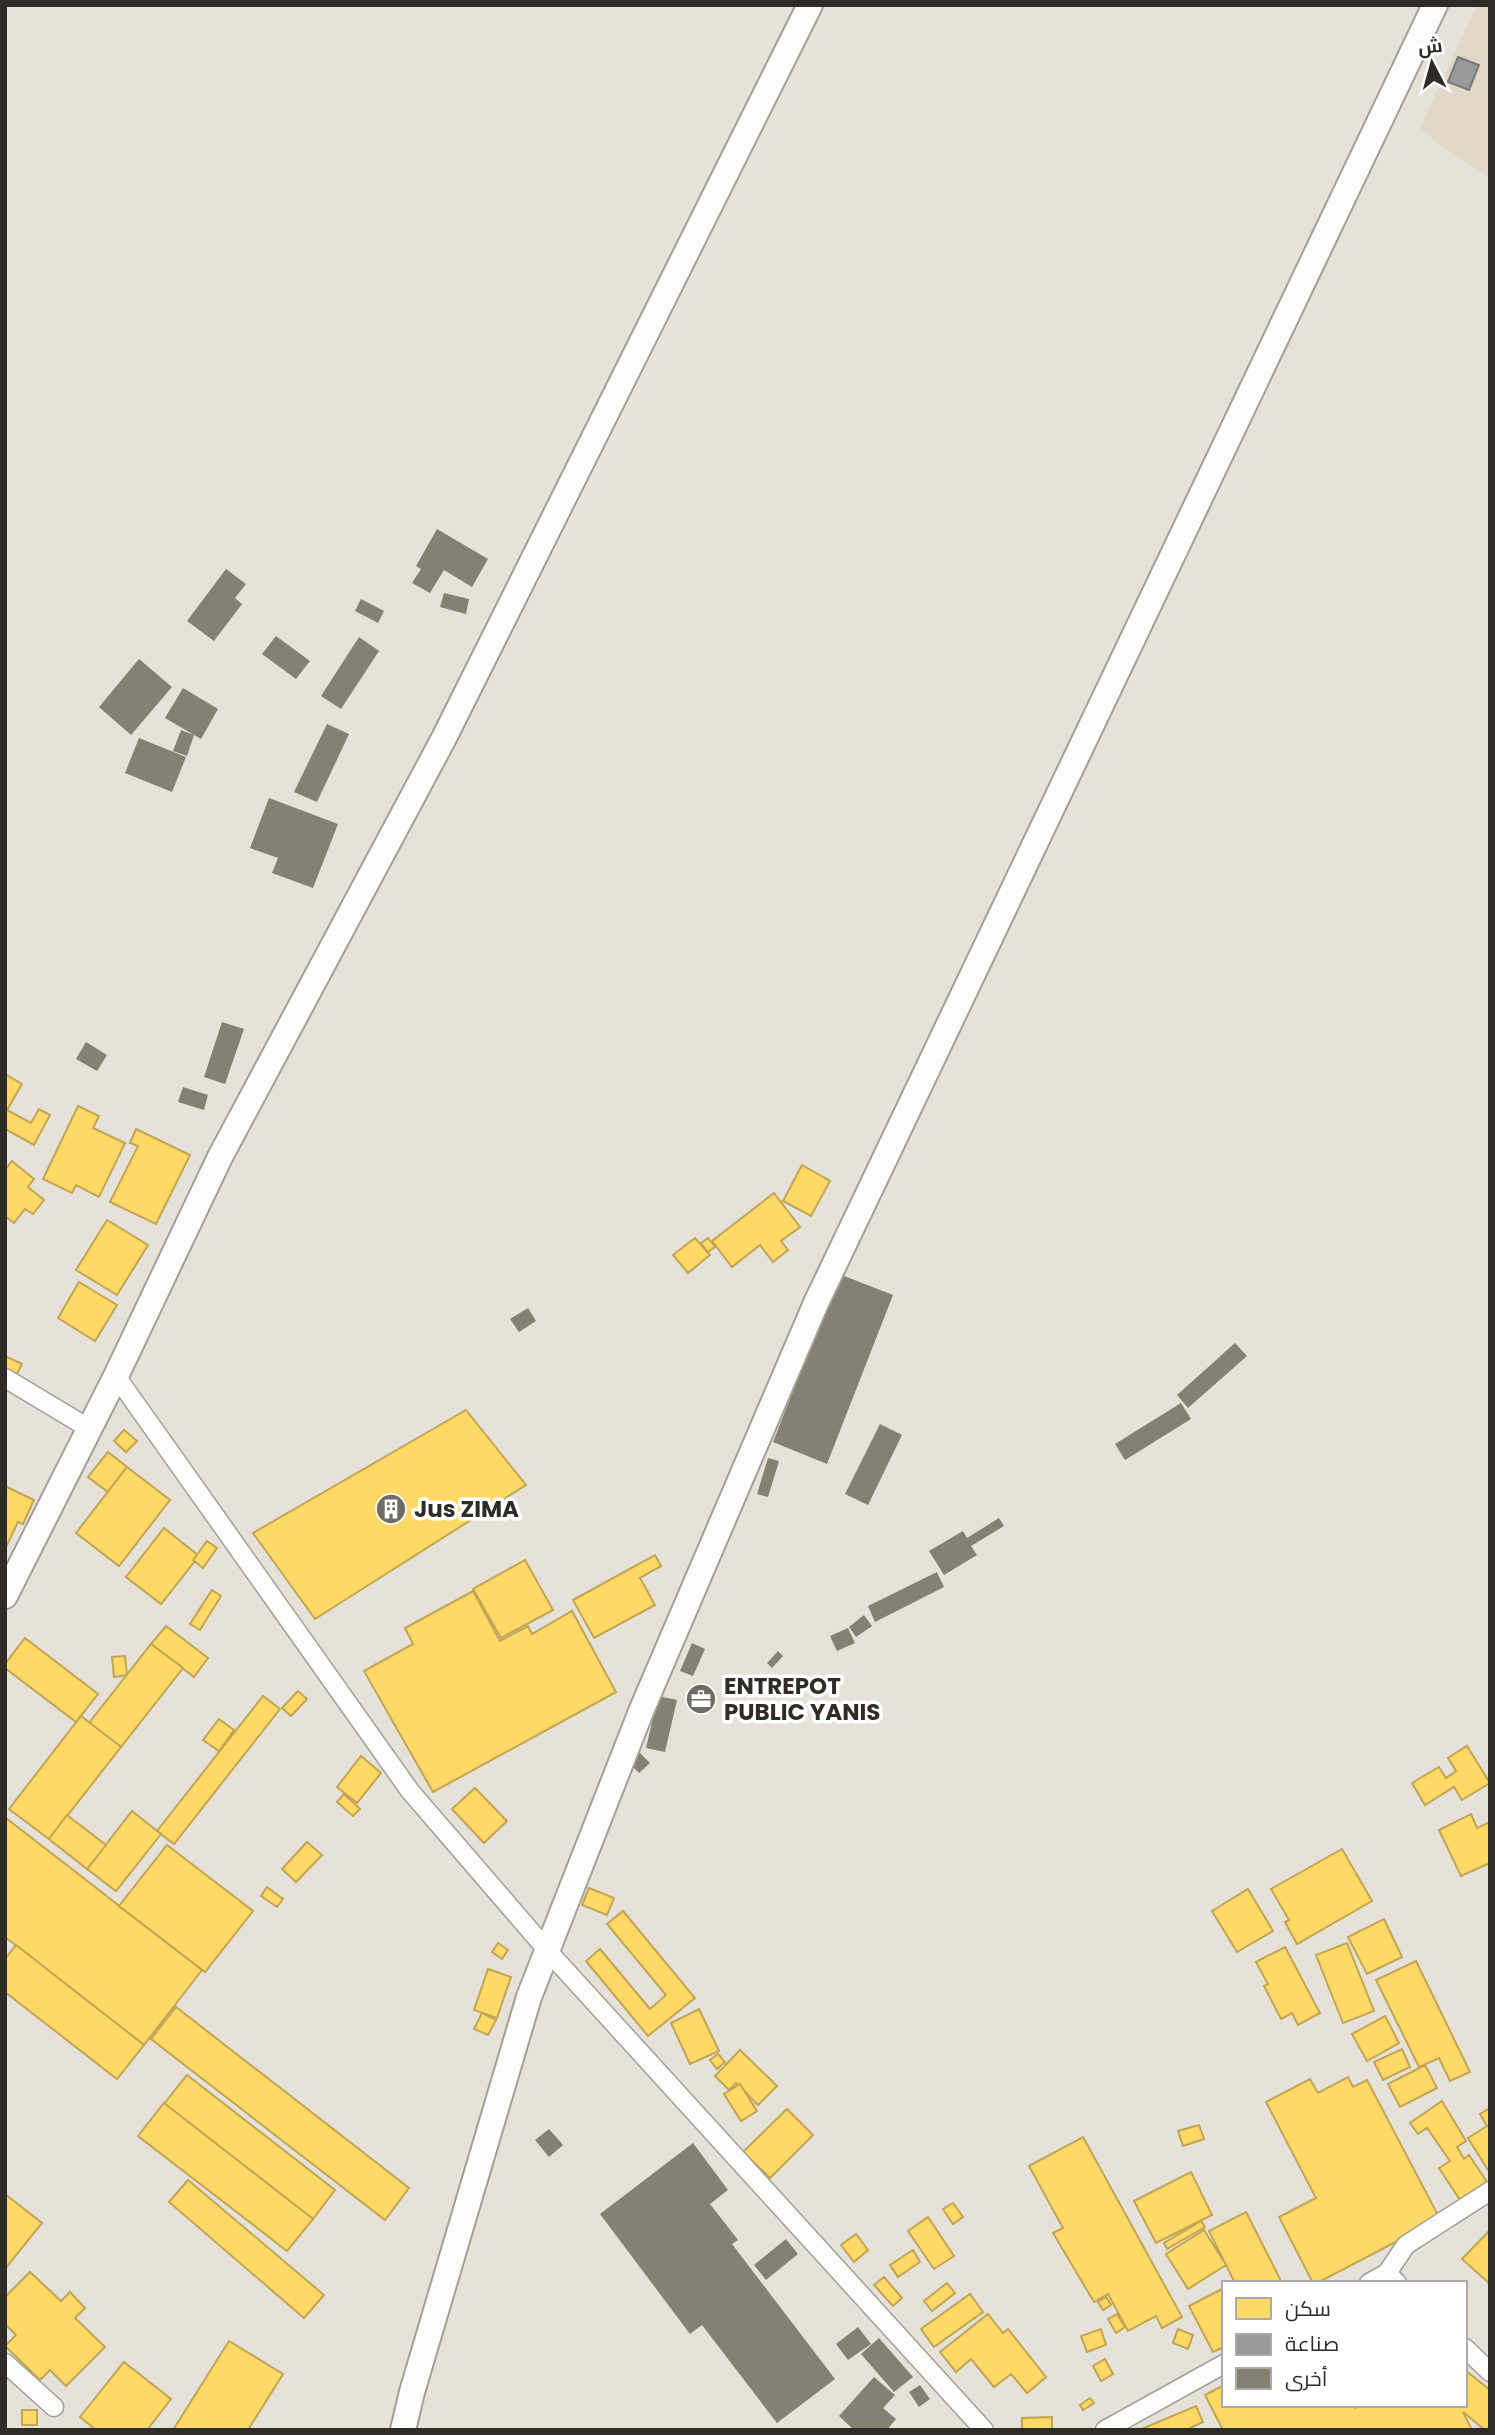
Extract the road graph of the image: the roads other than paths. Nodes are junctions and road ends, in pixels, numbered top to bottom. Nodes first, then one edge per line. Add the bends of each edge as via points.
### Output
1 (810, 5) edge
2 (1435, 5) edge
3 (116, 1376) junction
4 (5, 1378) edge
5 (90, 1429) junction
6 (5, 1596) edge
7 (547, 1950) junction
8 (1490, 2191) edge
9 (1392, 2278) edge
10 (1467, 2350) edge
11 (5, 2363) edge
12 (1222, 2365) edge
13 (1490, 2372) edge
14 (54, 2407) dead end
15 (403, 2430) edge
16 (984, 2430) edge
17 (1105, 2430) edge

1 - 3 main road via 444,738 220,1157
2 - 7 main road via 816,1303 642,1709
3 - 5 main road
3 - 7 street via 410,1791
4 - 5 street
5 - 6 main road
7 - 15 main road via 525,2010
7 - 16 street
8 - 9 street via 1406,2245
10 - 13 street
11 - 14 street
12 - 17 street

